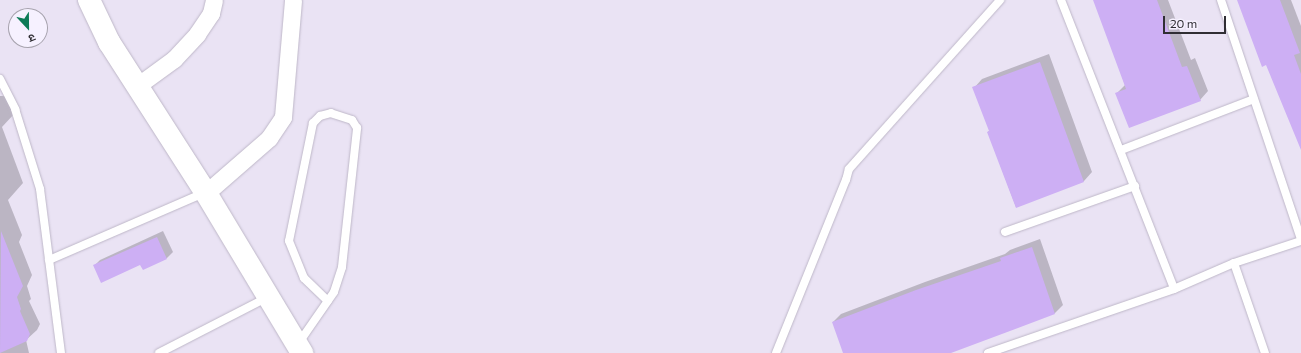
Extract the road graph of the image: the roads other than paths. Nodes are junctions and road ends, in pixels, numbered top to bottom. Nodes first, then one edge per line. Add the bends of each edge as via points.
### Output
1 (89, 0) edge
2 (214, 0) edge
3 (294, 0) edge
4 (1000, 0) edge
5 (1061, 0) edge
6 (1221, 0) edge
7 (0, 79) edge
8 (138, 86) junction
9 (1254, 99) junction
10 (1121, 150) junction
11 (1135, 186) junction
12 (206, 193) junction
13 (1005, 232) dead end
14 (1301, 240) edge
15 (49, 260) junction
16 (1234, 263) junction
17 (1174, 289) junction
18 (268, 296) junction
19 (328, 300) junction
20 (300, 349) edge
21 (61, 353) edge
22 (159, 353) edge
23 (776, 353) edge
24 (988, 353) edge
25 (1265, 353) edge

1 - 8 street via 109,42
2 - 8 street via 211,13 198,34 174,58
3 - 12 street via 283,117 269,138
4 - 23 lane via 849,169
5 - 10 lane
6 - 9 lane
7 - 15 lane via 15,109 40,189
8 - 12 street
9 - 10 lane
9 - 14 lane
10 - 11 lane
11 - 13 lane
11 - 17 lane
12 - 15 lane
12 - 18 street
14 - 16 lane
15 - 21 lane
16 - 17 lane
16 - 25 lane
17 - 24 lane
18 - 20 street
18 - 22 lane
19 - 19 lane via 334,292 342,267 357,128 352,120 331,113 320,116 313,123 289,241 304,278
19 - 20 lane

